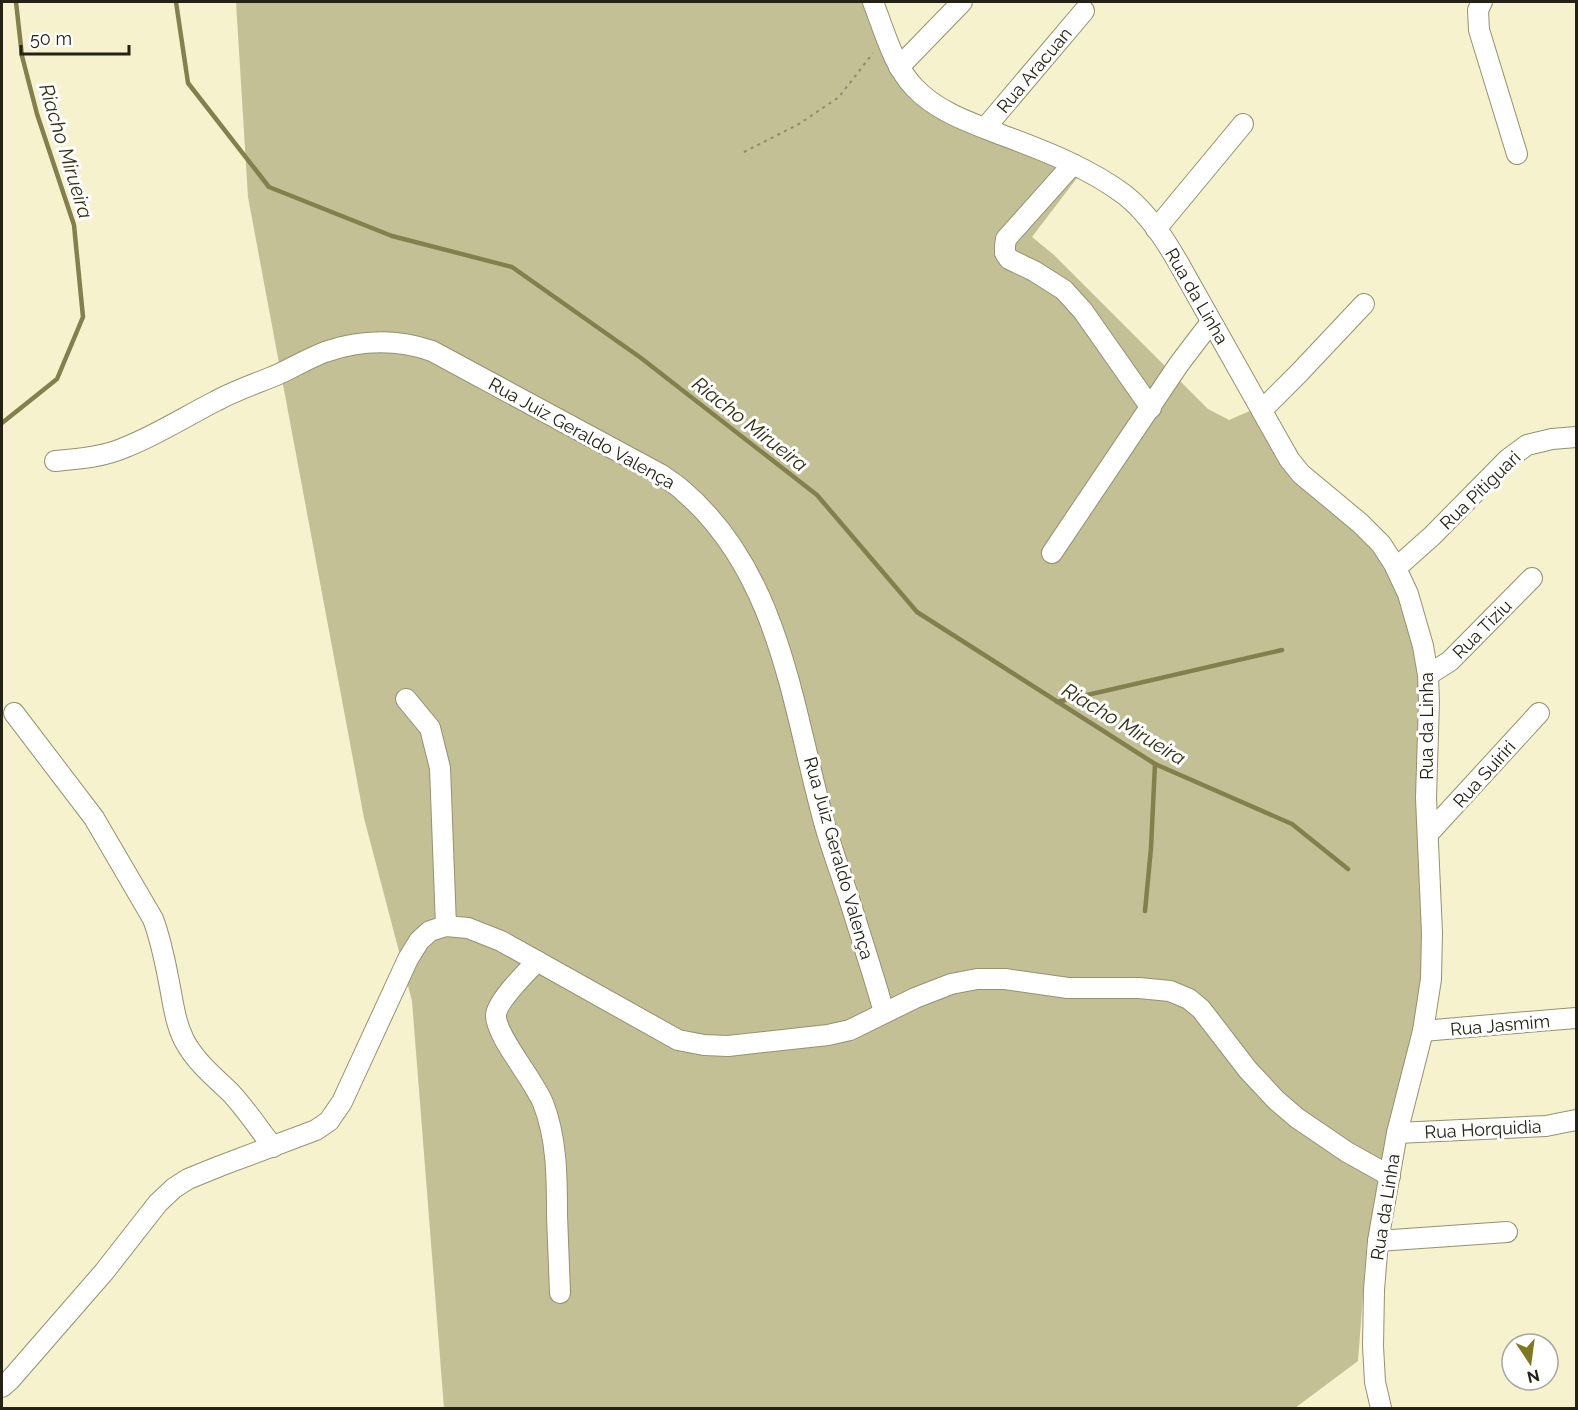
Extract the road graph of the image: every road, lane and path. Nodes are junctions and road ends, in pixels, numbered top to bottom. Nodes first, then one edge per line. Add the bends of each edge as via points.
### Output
1 (873, 2) edge
2 (962, 2) edge
3 (1482, 2) edge
4 (1084, 11) dead end
5 (886, 36) junction
6 (899, 67) junction
7 (1243, 124) dead end
8 (985, 128) junction
9 (744, 152) dead end
10 (1517, 154) dead end
11 (1073, 164) junction
12 (1156, 229) junction
13 (1364, 303) dead end
14 (1211, 322) junction
15 (1150, 408) junction
16 (1262, 410) junction
17 (1576, 437) edge
18 (55, 461) dead end
19 (1052, 553) dead end
20 (1396, 567) junction
21 (1532, 579) dead end
22 (1428, 675) junction
23 (406, 699) dead end
24 (14, 713) dead end
25 (1539, 713) dead end
26 (1428, 834) junction
27 (446, 926) junction
28 (537, 961) junction
29 (884, 1012) junction
30 (1576, 1018) edge
31 (1424, 1031) junction
32 (1573, 1121) edge
33 (1397, 1133) junction
34 (273, 1147) junction
35 (1390, 1176) junction
36 (1506, 1232) dead end
37 (1378, 1241) junction
38 (560, 1293) dead end
39 (2, 1387) edge
40 (1381, 1408) edge

1 - 5 street, Rua da Linha
2 - 6 street
3 - 10 street via 1478,10 1479,30
4 - 8 street, Rua Aracuan
5 - 6 street, Rua da Linha
5 - 9 path via 839,97 799,124
6 - 8 street, Rua da Linha via 908,81 933,102
7 - 12 street
8 - 11 street, Rua da Linha
11 - 12 street, Rua da Linha via 1126,196
11 - 15 street via 1006,238 1005,253 1064,290 1097,330
12 - 14 street, Rua da Linha
13 - 16 street
14 - 15 street
14 - 16 street, Rua da Linha
15 - 19 street
16 - 20 street, Rua da Linha via 1301,474 1382,544
17 - 20 street, Rua Pitiguari via 1527,446 1508,459
18 - 29 street, Rua Juiz Geraldo Valença via 126,448 218,400 325,352 388,342 432,351 660,474 702,508 726,537 760,597 781,652 825,827
20 - 22 street, Rua da Linha via 1408,594
21 - 22 street, Rua Tiziu via 1450,662
22 - 26 street, Rua da Linha
23 - 27 street via 430,728 440,768
24 - 34 street via 94,818 153,919 184,1040
25 - 26 street, Rua Suiriri
26 - 31 street, Rua da Linha via 1432,933
27 - 28 street via 468,928 492,937
27 - 34 street via 430,931 408,959 342,1102 329,1120 316,1130
28 - 29 street via 678,1040 704,1045 828,1035 850,1030
28 - 38 street via 502,1000 496,1018 504,1038 533,1082 551,1127 557,1176
29 - 35 street via 951,984 977,979 1068,988 1170,991 1201,1009 1248,1070 1297,1118
30 - 31 street, Rua Jasmim
31 - 33 street, Rua da Linha
32 - 33 street, Rua Horquidia via 1546,1126
33 - 35 street, Rua da Linha
34 - 39 street via 174,1188
35 - 37 street, Rua da Linha
36 - 37 street
37 - 40 street, Rua da Linha via 1373,1346

